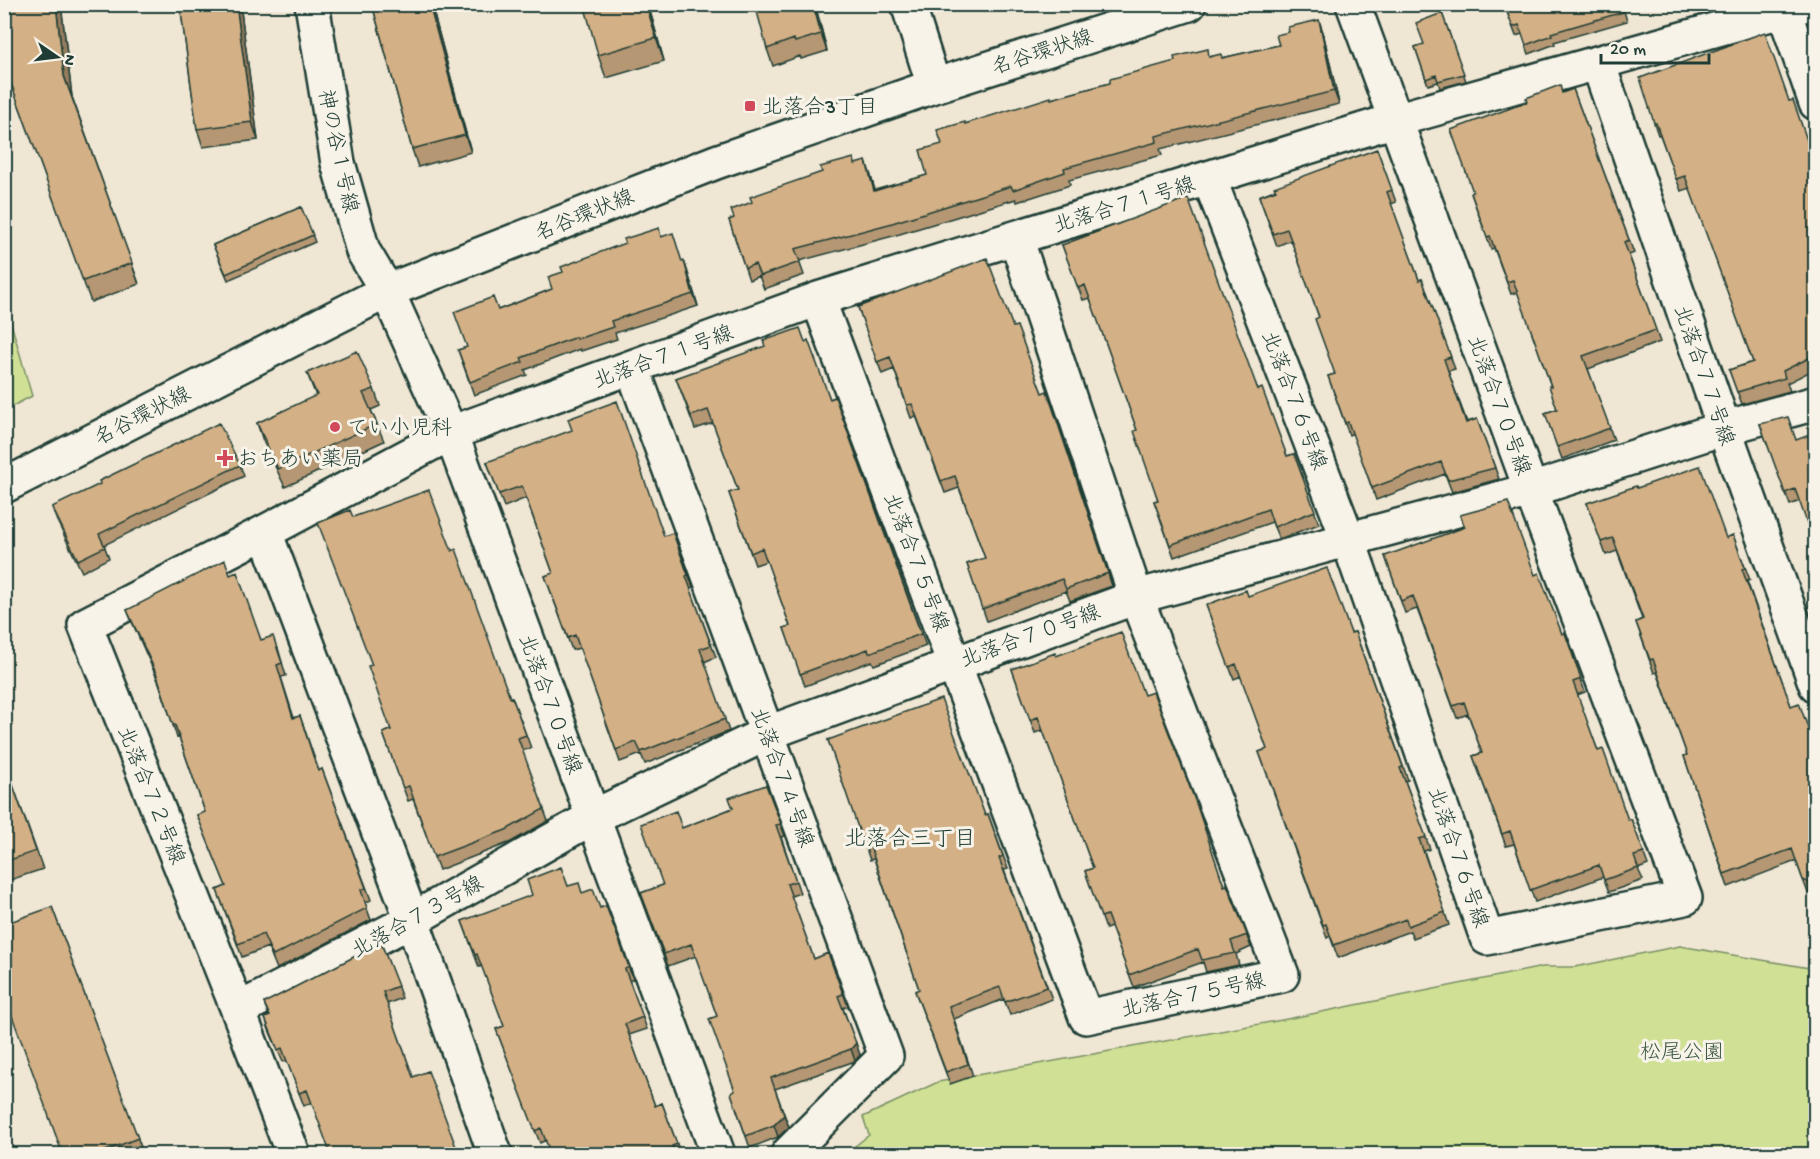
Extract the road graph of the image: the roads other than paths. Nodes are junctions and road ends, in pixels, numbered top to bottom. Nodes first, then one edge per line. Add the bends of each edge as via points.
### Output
1 (312, 4) edge
2 (908, 4) edge
3 (1189, 4) edge
4 (1353, 4) edge
5 (1795, 8) edge
6 (1598, 63) junction
7 (934, 86) junction
8 (1815, 103) edge
9 (1395, 120) junction
10 (1209, 178) junction
11 (1016, 238) junction
12 (387, 291) junction
13 (818, 299) junction
14 (632, 368) junction
15 (1815, 403) edge
16 (1724, 428) junction
17 (451, 433) junction
18 (4, 486) edge
19 (1531, 490) junction
20 (265, 532) junction
21 (1348, 539) junction
22 (1136, 597) junction
23 (955, 663) junction
24 (1815, 685) edge
25 (768, 733) junction
26 (593, 817) junction
27 (412, 920) junction
28 (238, 1010) junction
29 (293, 1155) edge
30 (495, 1155) edge
31 (717, 1155) edge
32 (788, 1155) edge

1 - 12 street, 神の谷１号線 via 338,163 363,251
2 - 7 street
3 - 7 street, 名谷環状線
4 - 9 street, 北落合７０号線
5 - 6 street, 北落合７１号線
5 - 8 street
6 - 9 street, 北落合７１号線
6 - 16 street, 北落合７７号線
7 - 12 street, 名谷環状線 via 716,162
9 - 10 street, 北落合７１号線
9 - 19 street, 北落合７０号線
10 - 11 street, 北落合７１号線
10 - 21 street, 北落合７６号線
11 - 13 street, 北落合７１号線
11 - 22 street, 北落合７５号線
12 - 17 street, 北落合７０号線
12 - 18 street, 名谷環状線
13 - 14 street, 北落合７１号線
13 - 23 street, 北落合７５号線
14 - 17 street, 北落合７１号線
14 - 25 street, 北落合７４号線
15 - 16 street
16 - 19 street
16 - 24 street, 北落合７７号線
17 - 20 street, 北落合７２号線
17 - 26 street, 北落合７０号線
19 - 21 street, 北落合７０号線
19 - 21 street, 北落合７６号線 via 1685,898 1487,938
20 - 27 street
20 - 28 street, 北落合７２号線 via 85,625
21 - 22 street, 北落合７０号線
22 - 23 street, 北落合７０号線
22 - 23 street, 北落合７５号線 via 1282,975 1086,1017
23 - 25 street, 北落合７０号線
25 - 26 street, 北落合７０号線
25 - 32 street, 北落合７４号線 via 886,1056
26 - 27 street, 北落合７３号線
26 - 31 street
27 - 28 street, 北落合７３号線
27 - 30 street
28 - 29 street, 北落合７２号線

